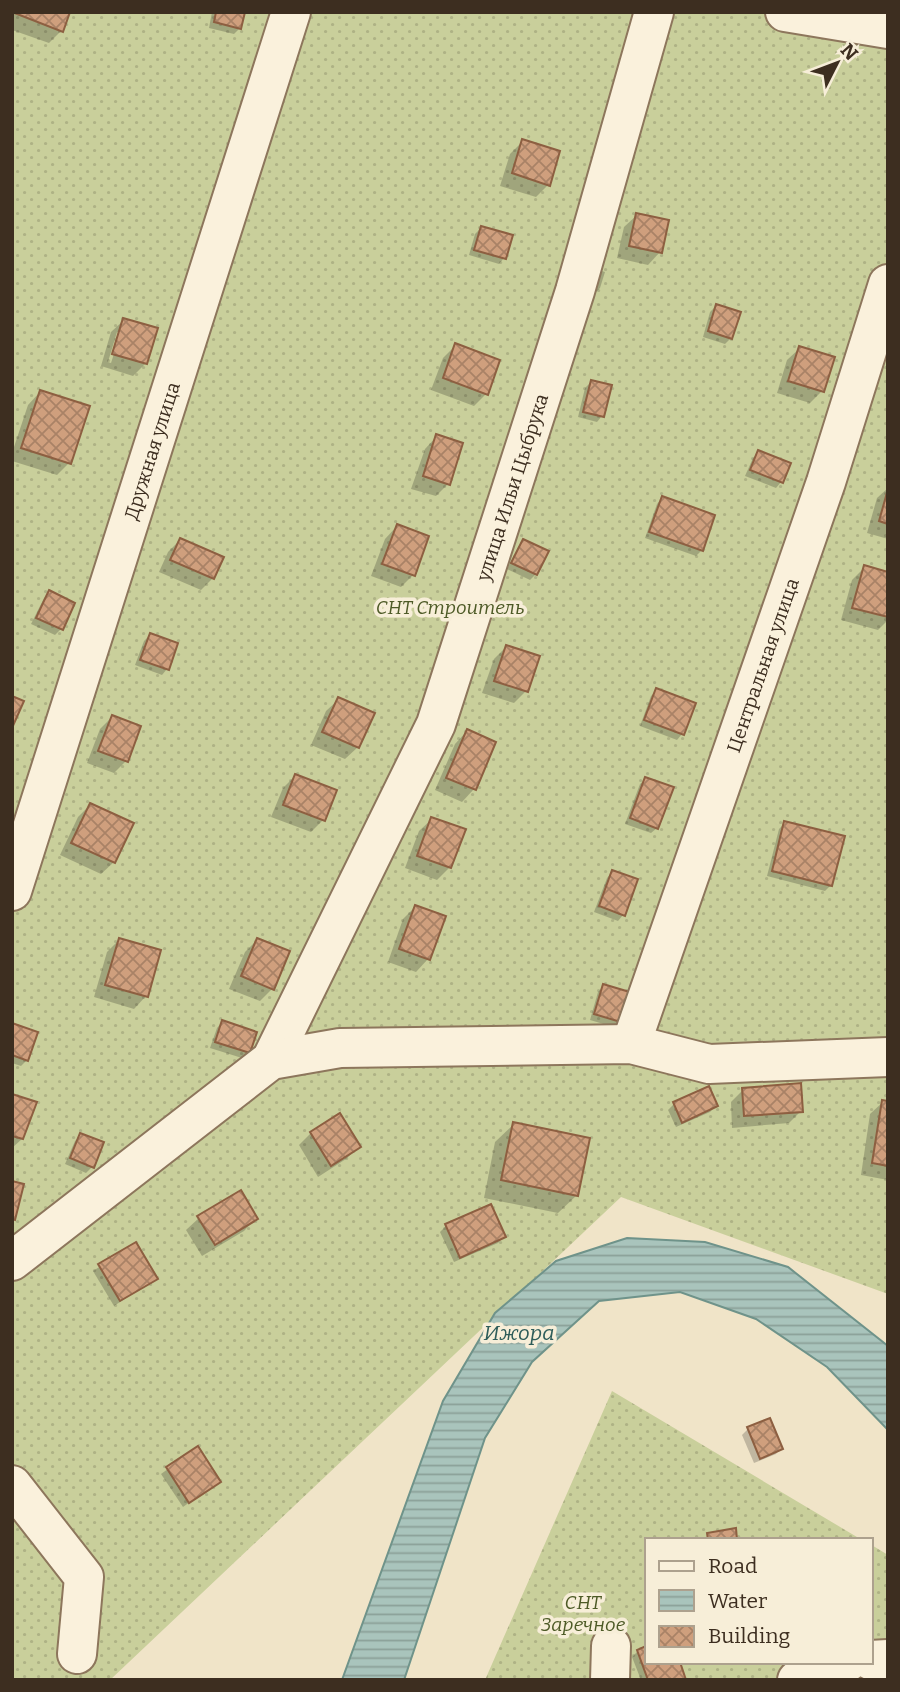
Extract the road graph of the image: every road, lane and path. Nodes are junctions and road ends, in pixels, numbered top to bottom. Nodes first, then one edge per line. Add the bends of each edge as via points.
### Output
1 (291, 12) edge
2 (654, 12) edge
3 (785, 12) edge
4 (888, 29) edge
5 (888, 284) edge
6 (12, 891) edge
7 (631, 1044) junction
8 (888, 1057) edge
9 (271, 1060) junction
10 (12, 1261) edge
11 (12, 1485) edge
12 (77, 1654) dead end
13 (833, 1664) edge
14 (797, 1680) edge

1 - 6 street, Дружная улица
2 - 9 street, улица Ильи Цыбрука via 575,291 436,724
3 - 4 street
5 - 7 street, Центральная улица via 826,482
7 - 8 street via 709,1064
7 - 9 street via 340,1048
9 - 10 street
11 - 12 street via 84,1577
13 - 14 street

